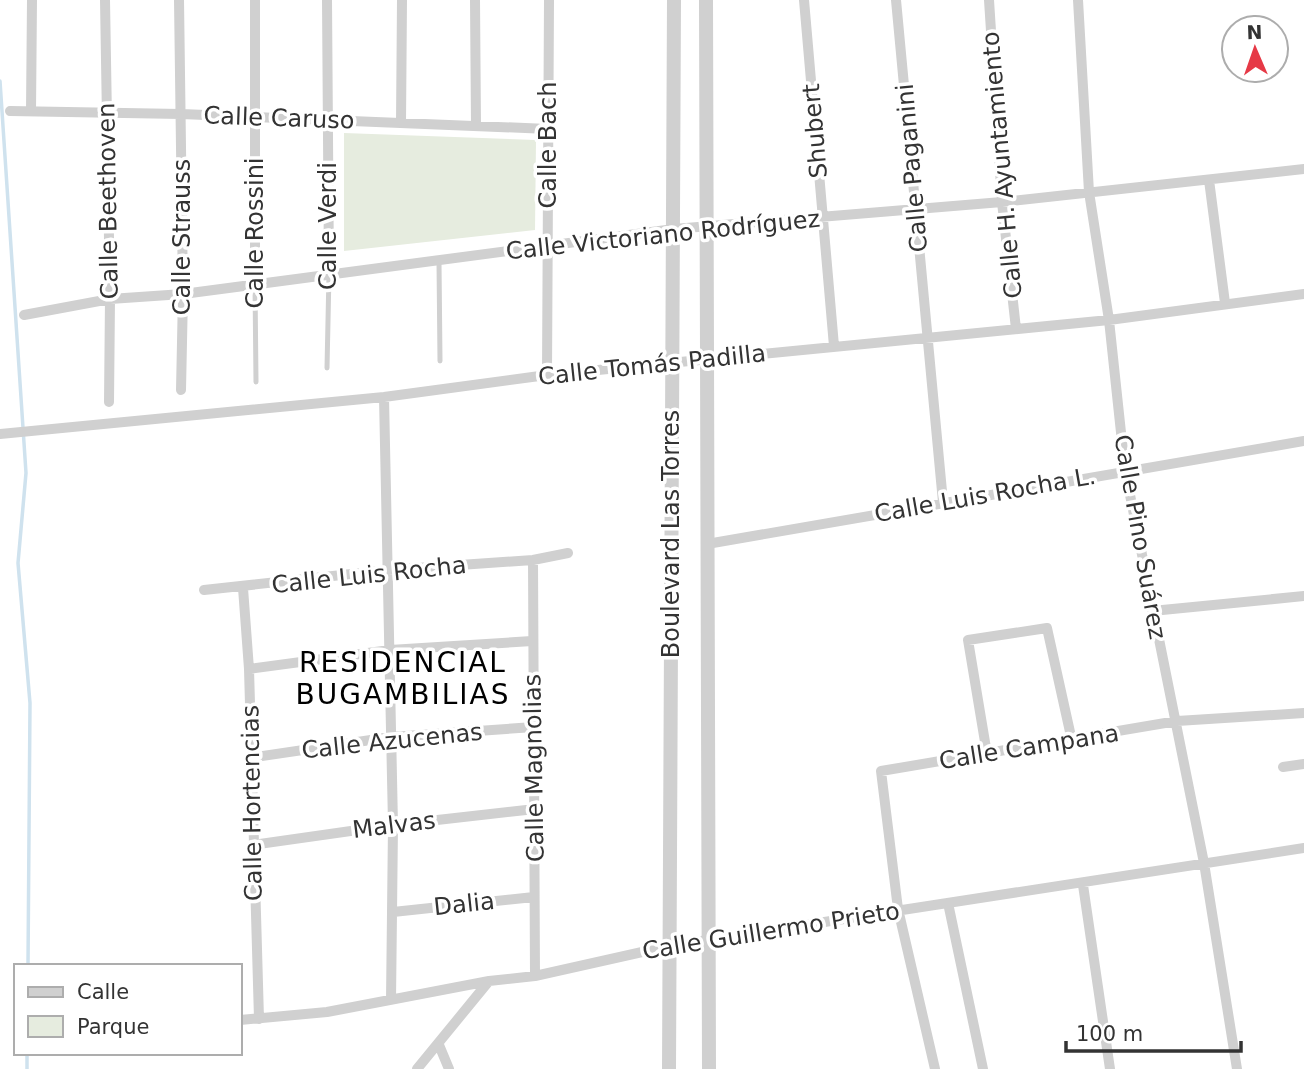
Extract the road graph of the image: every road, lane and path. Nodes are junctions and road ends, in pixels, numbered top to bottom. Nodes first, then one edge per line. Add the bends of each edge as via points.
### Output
1 (32, 0) edge
2 (105, 0) edge
3 (179, 0) edge
4 (255, 0) edge
5 (327, 0) edge
6 (402, 0) edge
7 (475, 0) edge
8 (549, 0) edge
9 (674, 0) edge
10 (706, 0) edge
11 (804, 0) edge
12 (896, 0) edge
13 (989, 0) edge
14 (1078, 0) edge
15 (10, 111) dead end
16 (31, 111) junction
17 (107, 114) junction
18 (181, 114) junction
19 (256, 117) junction
20 (327, 120) junction
21 (401, 123) junction
22 (476, 126) junction
23 (548, 129) junction
24 (1304, 169) edge
25 (1209, 180) junction
26 (1090, 191) junction
27 (1002, 202) junction
28 (914, 209) junction
29 (823, 218) junction
30 (707, 227) junction
31 (674, 229) junction
32 (548, 244) junction
33 (439, 262) junction
34 (329, 274) junction
35 (255, 285) junction
36 (1304, 294) edge
37 (183, 295) junction
38 (110, 299) junction
39 (1225, 303) junction
40 (24, 315) dead end
41 (1109, 320) junction
42 (1016, 329) junction
43 (929, 336) junction
44 (834, 346) junction
45 (707, 359) junction
46 (440, 361) dead end
47 (671, 365) junction
48 (327, 368) dead end
49 (547, 374) junction
50 (256, 382) dead end
51 (181, 390) dead end
52 (384, 397) junction
53 (109, 402) dead end
54 (0, 434) edge
55 (1304, 441) edge
56 (1125, 470) junction
57 (943, 502) junction
58 (707, 544) junction
59 (568, 553) dead end
60 (533, 560) junction
61 (388, 570) junction
62 (243, 588) junction
63 (204, 590) dead end
64 (1304, 596) edge
65 (1152, 611) junction
66 (532, 641) junction
67 (390, 650) junction
68 (249, 668) junction
69 (1304, 713) edge
70 (1177, 721) junction
71 (534, 727) junction
72 (391, 737) junction
73 (1072, 741) junction
74 (987, 754) junction
75 (249, 758) junction
76 (1304, 764) edge
77 (1283, 767) dead end
78 (535, 809) junction
79 (393, 825) junction
80 (252, 845) junction
81 (1304, 848) edge
82 (1204, 863) junction
83 (1083, 884) junction
84 (534, 897) junction
85 (948, 903) junction
86 (898, 909) junction
87 (393, 912) junction
88 (711, 940) junction
89 (669, 946) junction
90 (535, 976) junction
91 (489, 981) junction
92 (391, 1000) junction
93 (259, 1019) junction
94 (242, 1020) edge
95 (439, 1045) junction
96 (417, 1069) edge
97 (449, 1069) edge
98 (669, 1069) edge
99 (709, 1069) edge
100 (935, 1069) edge
101 (983, 1069) edge
102 (1110, 1069) edge
103 (1237, 1069) edge

1 - 16 street
2 - 17 street, Calle Beethoven
3 - 18 street, Calle Strauss
4 - 19 street, Calle Rossini
5 - 20 street, Calle Verdi
6 - 21 street
7 - 22 street
8 - 23 street, Calle Bach
9 - 31 street, Boulevard Las Torres
10 - 30 street, Boulevard Las Torres
11 - 29 street, Shubert
12 - 28 street, Calle Paganini
13 - 27 street, Calle H. Ayuntamiento
14 - 26 street, Calle Pino Suárez
15 - 16 street, Calle Caruso
16 - 17 street, Calle Caruso
17 - 18 street, Calle Caruso
17 - 38 street, Calle Beethoven
18 - 19 street, Calle Caruso
18 - 37 street, Calle Strauss
19 - 20 street, Calle Caruso
19 - 35 street, Calle Rossini
20 - 21 street, Calle Caruso
20 - 34 street, Calle Verdi
21 - 22 street, Calle Caruso
22 - 23 street, Calle Caruso
23 - 32 street, Calle Bach
24 - 25 street, Calle Victoriano Rodríguez
25 - 26 street, Calle Victoriano Rodríguez
25 - 39 street
26 - 27 street, Calle Victoriano Rodríguez
26 - 41 street, Calle Pino Suárez
27 - 28 street, Calle Victoriano Rodríguez
27 - 42 street, Calle H. Ayuntamiento
28 - 29 street, Calle Victoriano Rodríguez
28 - 43 street, Calle Paganini
29 - 30 street, Calle Victoriano Rodríguez
29 - 44 street, Shubert
30 - 31 street, Calle Victoriano Rodríguez
30 - 45 street, Boulevard Las Torres
31 - 32 street, Calle Victoriano Rodríguez
31 - 47 street, Boulevard Las Torres
32 - 33 street, Calle Victoriano Rodríguez
32 - 49 street, Calle Bach
33 - 34 street, Calle Victoriano Rodríguez
33 - 46 lane
34 - 35 street, Calle Victoriano Rodríguez
34 - 48 lane, Calle Verdi
35 - 37 street, Calle Victoriano Rodríguez
35 - 50 lane, Calle Rossini
36 - 39 street, Calle Tomás Padilla
37 - 38 street, Calle Victoriano Rodríguez
37 - 51 street, Calle Strauss
38 - 40 street, Calle Victoriano Rodríguez
38 - 53 street, Calle Beethoven
39 - 41 street, Calle Tomás Padilla
41 - 42 street, Calle Tomás Padilla
41 - 56 street, Calle Pino Suárez
42 - 43 street, Calle Tomás Padilla
43 - 44 street, Calle Tomás Padilla
43 - 57 street, Calle Paganini
44 - 45 street, Calle Tomás Padilla
45 - 47 street, Calle Tomás Padilla
45 - 58 street, Boulevard Las Torres
47 - 49 street, Calle Tomás Padilla
47 - 89 street, Boulevard Las Torres
49 - 52 street, Calle Tomás Padilla
52 - 54 street, Calle Tomás Padilla
52 - 61 street
55 - 56 street, Calle Luis Rocha L.
56 - 57 street, Calle Luis Rocha L.
56 - 65 street, Calle Pino Suárez
57 - 58 street, Calle Luis Rocha L.
58 - 88 street, Boulevard Las Torres
59 - 60 street, Calle Luis Rocha
60 - 61 street, Calle Luis Rocha
60 - 66 street, Calle Magnolias
61 - 62 street, Calle Luis Rocha
61 - 67 street
62 - 63 street, Calle Luis Rocha
62 - 68 street, Calle Hortencias
64 - 65 street
65 - 70 street, Calle Pino Suárez
66 - 67 street
66 - 71 street, Calle Magnolias
67 - 68 street
67 - 72 street
68 - 75 street, Calle Hortencias
69 - 70 street, Calle Campana
70 - 73 street, Calle Campana
70 - 82 street, Calle Pino Suárez
71 - 72 street, Calle Azucenas
71 - 78 street, Calle Magnolias
72 - 75 street, Calle Azucenas
72 - 79 street
73 - 74 street, Calle Campana
73 - 74 street via 1047,628 968,640
74 - 86 street, Calle Campana via 880,771
75 - 80 street, Calle Hortencias
76 - 77 street
78 - 79 street, Malvas
78 - 84 street, Calle Magnolias
79 - 80 street, Malvas
79 - 87 street
80 - 93 street, Calle Hortencias
81 - 82 street, Calle Guillermo Prieto
82 - 83 street, Calle Guillermo Prieto
82 - 103 street, Calle Pino Suárez
83 - 85 street, Calle Guillermo Prieto
83 - 102 street
84 - 87 street, Dalia
84 - 90 street, Calle Magnolias
85 - 86 street, Calle Guillermo Prieto
85 - 101 street
86 - 88 street, Calle Guillermo Prieto
86 - 100 street
87 - 92 street
88 - 89 street, Calle Guillermo Prieto
88 - 99 street, Boulevard Las Torres
89 - 90 street, Calle Guillermo Prieto
89 - 98 street, Boulevard Las Torres
90 - 91 street, Calle Guillermo Prieto
91 - 92 street, Calle Guillermo Prieto
91 - 95 street
92 - 93 street, Calle Guillermo Prieto
93 - 94 street, Calle Guillermo Prieto
95 - 96 street
95 - 97 street

